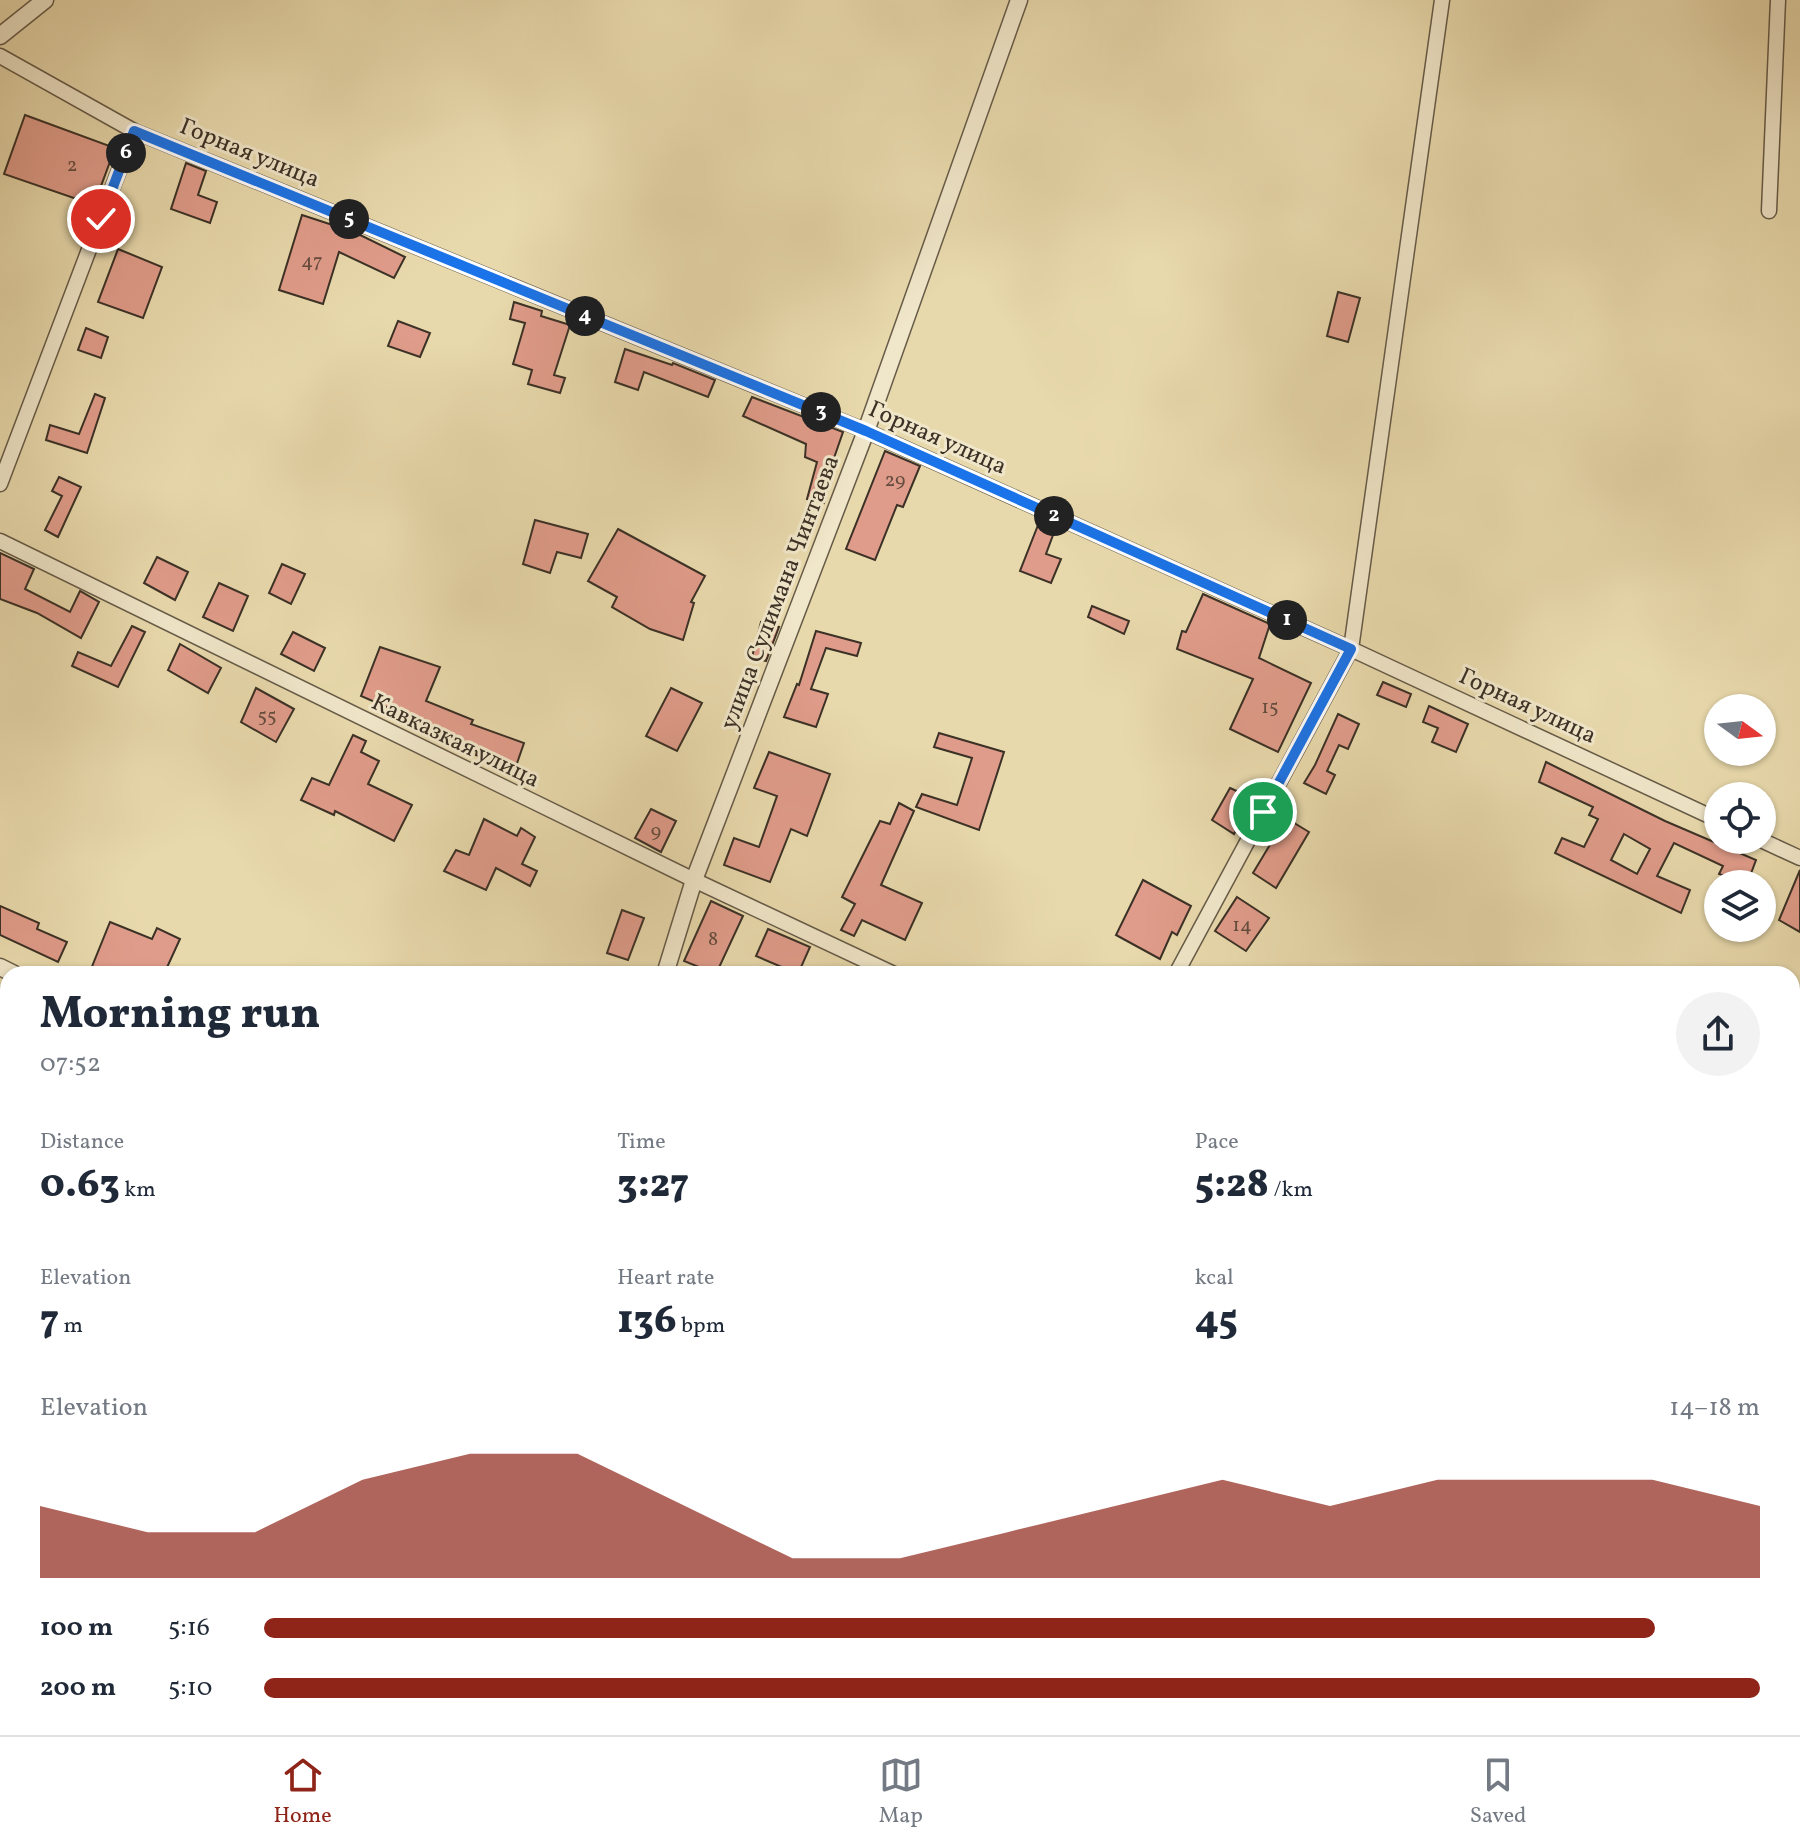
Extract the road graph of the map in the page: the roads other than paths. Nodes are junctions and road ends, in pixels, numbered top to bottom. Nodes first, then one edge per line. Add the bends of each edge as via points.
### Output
1 (45, 0) edge
2 (1019, 0) edge
3 (1442, 0) edge
4 (1778, 0) edge
5 (0, 36) edge
6 (0, 56) edge
7 (134, 131) junction
8 (1769, 211) dead end
9 (866, 431) junction
10 (0, 484) edge
11 (0, 541) edge
12 (1351, 649) junction
13 (1704, 813) edge
14 (1776, 847) edge
15 (1800, 858) edge
16 (694, 880) junction
17 (667, 966) edge
18 (877, 966) edge
19 (1180, 966) edge

1 - 5 street
2 - 9 street, улица Сулимана Чинтаева
3 - 12 street
4 - 8 street
6 - 7 street, Горная улица
7 - 9 street, Горная улица
7 - 10 street
9 - 12 street, Горная улица
9 - 16 street, улица Сулимана Чинтаева
11 - 16 street, Кавказкая улица
12 - 13 street, Горная улица
12 - 19 street
14 - 15 street
16 - 17 street, улица Сулимана Чинтаева
16 - 18 street, Кавказкая улица

